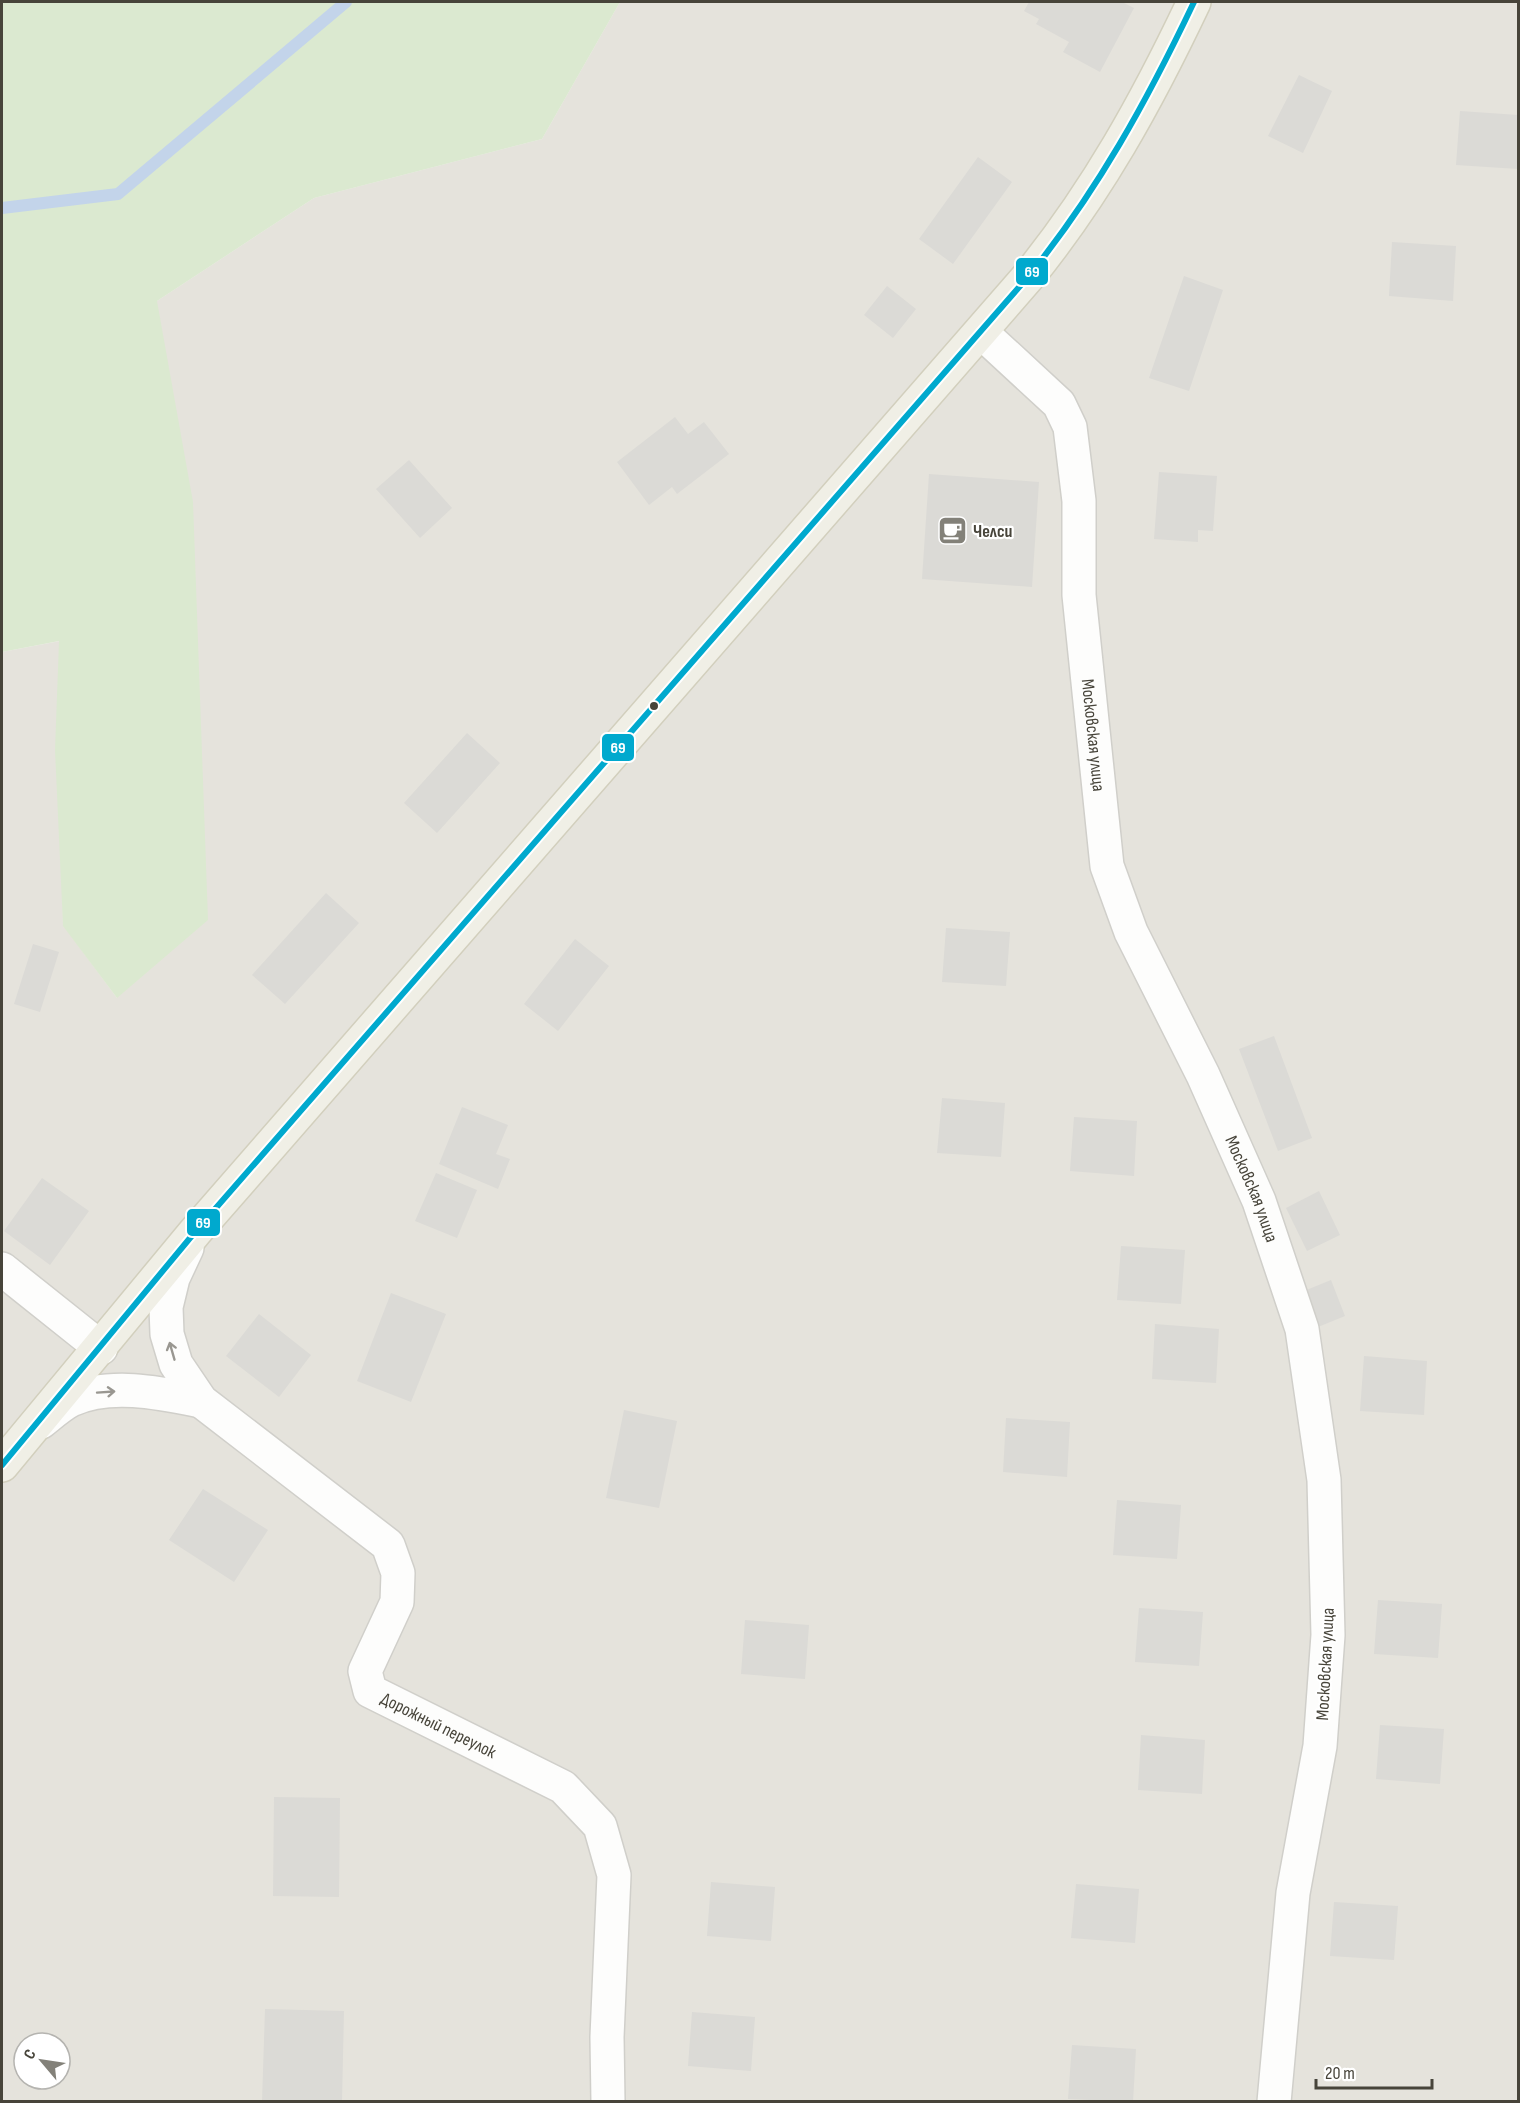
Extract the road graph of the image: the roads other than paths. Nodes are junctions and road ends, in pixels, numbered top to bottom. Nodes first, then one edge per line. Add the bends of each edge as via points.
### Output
1 (1194, 2) edge
2 (981, 332) junction
3 (195, 1232) junction
4 (2, 1269) edge
5 (101, 1348) junction
6 (201, 1401) junction
7 (36, 1425) junction
8 (2, 1465) edge
9 (608, 2102) edge
10 (1274, 2102) edge

1 - 2 main road via 1138,117 1102,175 1064,232
2 - 3 main road
2 - 10 street, Московская улица via 1059,404 1070,427 1079,501 1079,595 1107,866 1131,932 1203,1075 1258,1201 1302,1329 1324,1480 1328,1635 1320,1746 1293,1893
3 - 5 main road
6 -> 3 street via 176,1364 167,1334 166,1307 173,1278
4 - 5 street
5 - 7 main road
7 -> 6 street via 71,1400 96,1393 128,1391
6 - 9 street, Дорожный переулок via 388,1545 398,1573 397,1602 365,1671 370,1691 563,1787 600,1826 614,1875
7 - 8 main road

